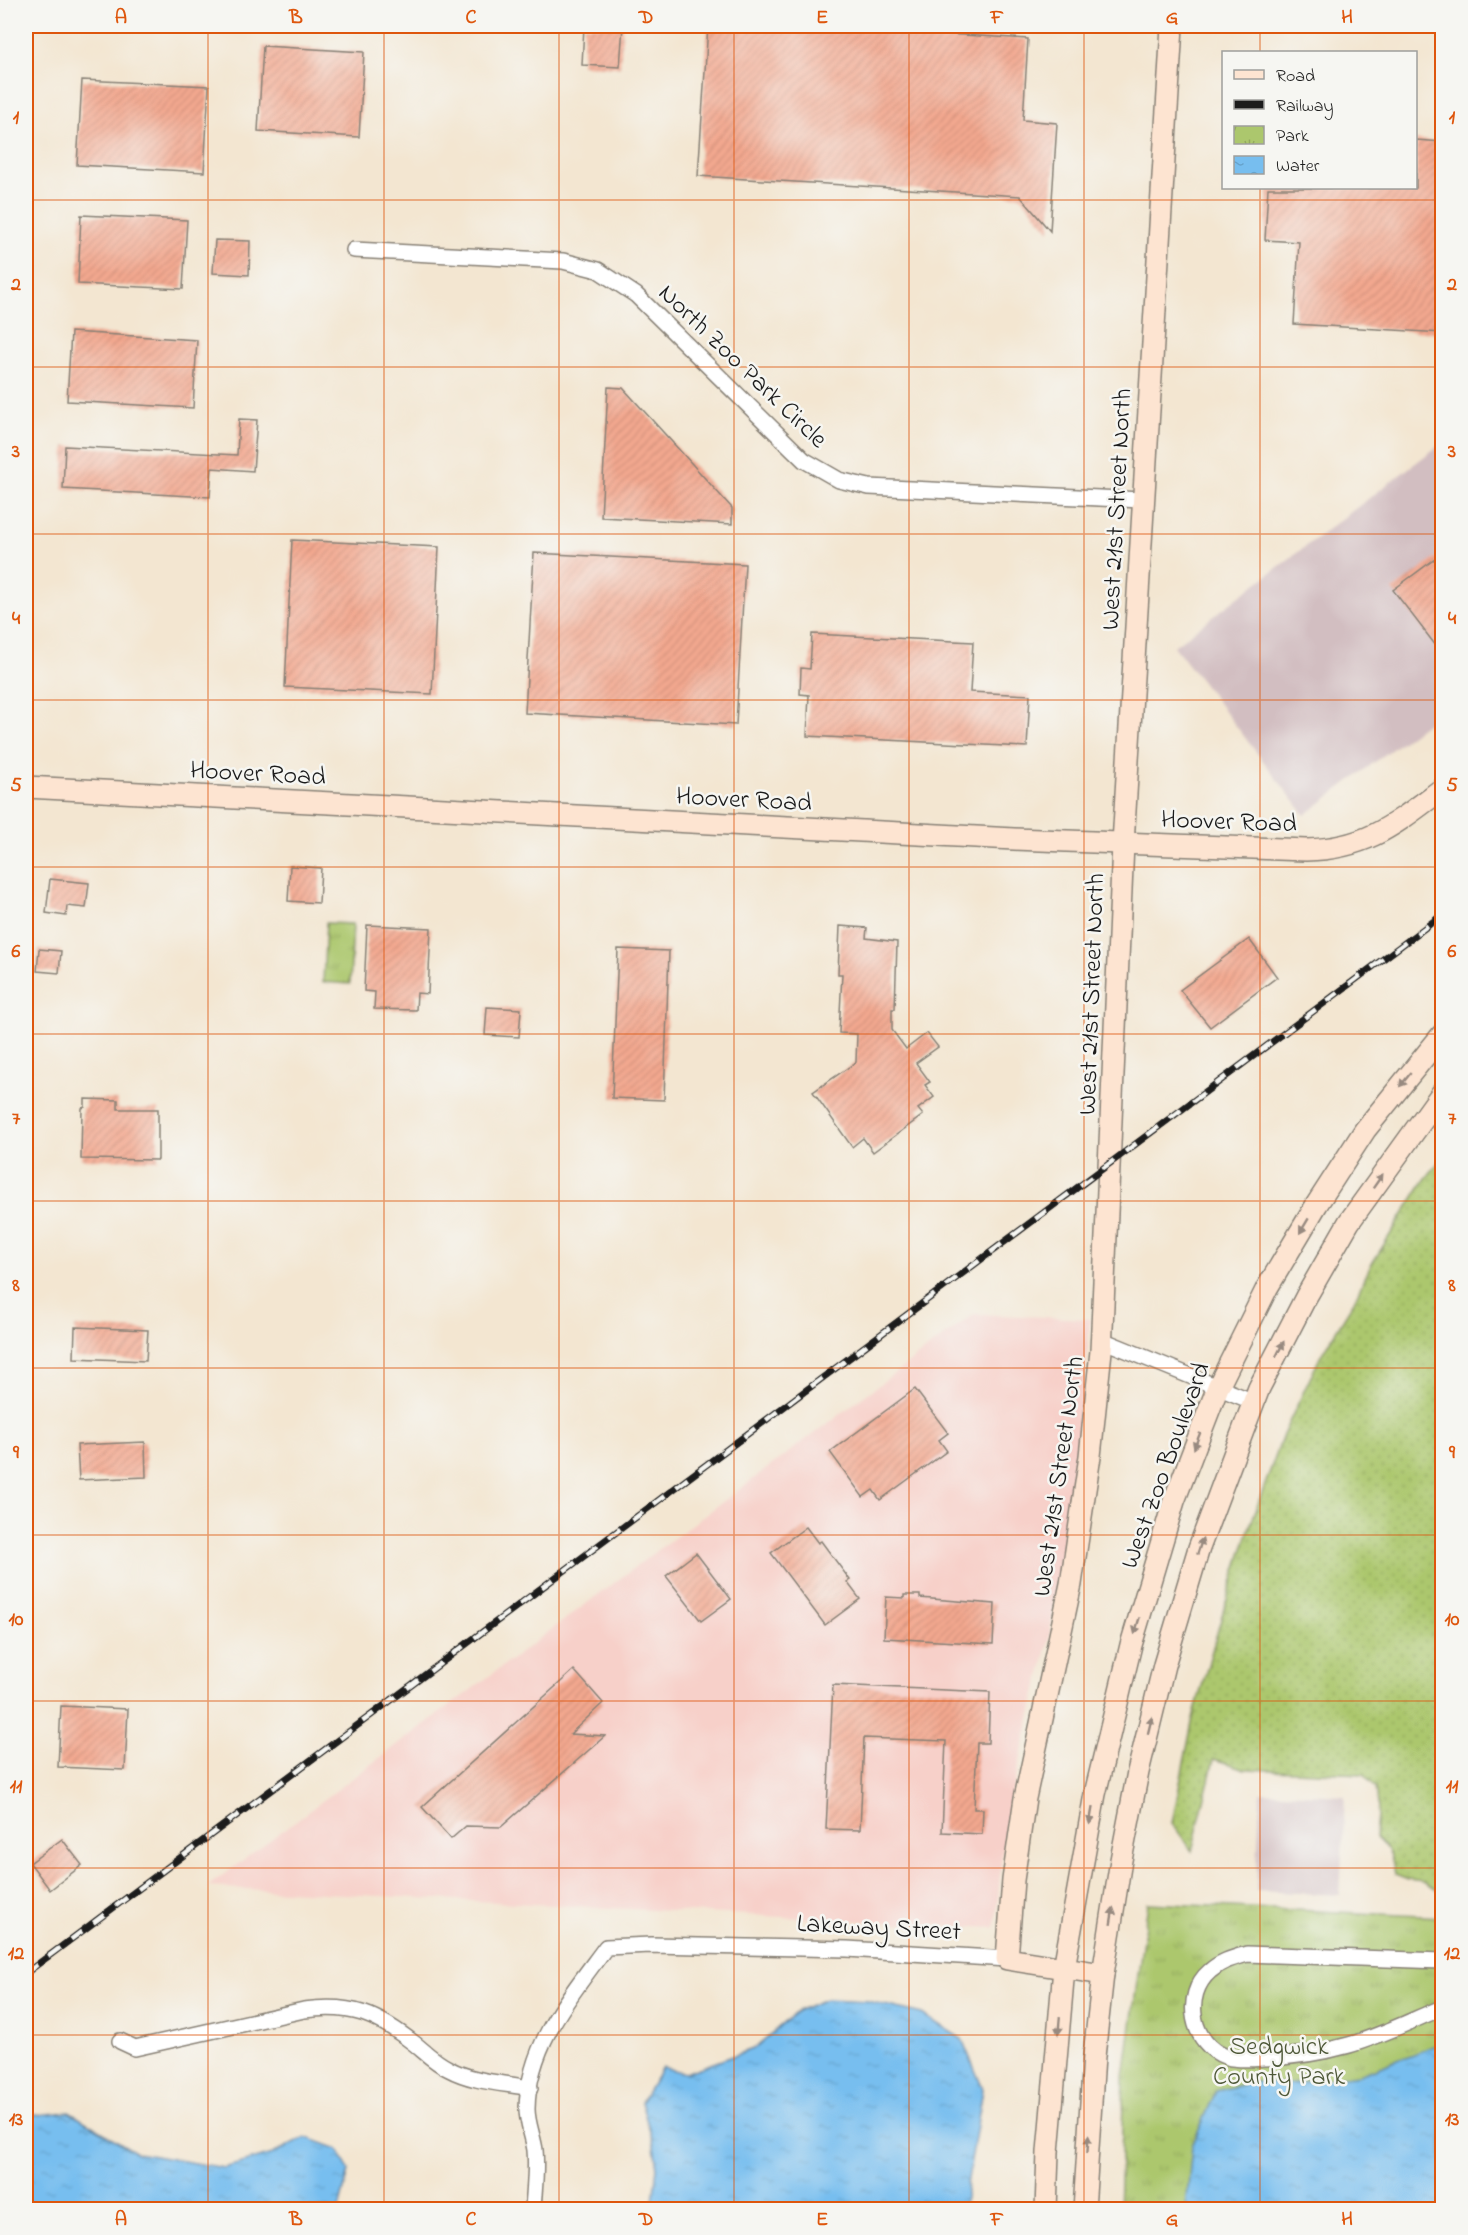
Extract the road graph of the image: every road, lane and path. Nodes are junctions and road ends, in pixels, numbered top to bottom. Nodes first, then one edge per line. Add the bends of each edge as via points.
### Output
1 (1172, 26) edge
2 (354, 250) dead end
3 (1142, 501) junction
4 (26, 787) edge
5 (1443, 789) edge
6 (1124, 844) junction
7 (1443, 1035) edge
8 (1443, 1093) edge
9 (1102, 1340) junction
10 (1218, 1387) junction
11 (1254, 1402) junction
12 (1007, 1959) junction
13 (1443, 1961) edge
14 (1064, 1968) junction
15 (1103, 1974) junction
16 (1443, 2008) edge
17 (120, 2041) dead end
18 (530, 2088) junction
19 (533, 2210) edge
20 (1046, 2210) edge
21 (1084, 2210) edge

1 - 3 street, West 21st Street North
2 - 3 street, North Zoo Park Circle via 563,261 598,270 636,295 804,460 838,480 869,487
3 - 6 street, West 21st Street North
4 - 6 street, Hoover Road
5 - 6 street, Hoover Road via 1371,838 1328,850
6 - 9 street, West 21st Street North
7 -> 10 street, West Zoo Boulevard via 1365,1130 1317,1204 1267,1288
11 -> 8 street via 1306,1297 1349,1222
9 - 10 street
9 - 12 street, West 21st Street North via 1071,1584 1025,1798
10 - 11 street
10 -> 14 street, West Zoo Boulevard via 1174,1501 1131,1645 1095,1794
15 -> 11 street via 1136,1783 1164,1665 1199,1548
12 - 14 street, Lakeway Street
12 - 18 street, Lakeway Street via 847,1949 606,1947 555,2015
13 - 16 street via 1247,1954 1222,1962 1209,1972 1196,1993 1193,2010 1199,2032 1213,2050 1242,2059 1289,2057 1349,2045
14 - 15 street, Lakeway Street
14 -> 20 street
21 -> 15 street
17 - 18 street via 135,2048 304,2010 349,2008 391,2025 436,2061 465,2076
18 - 19 street via 527,2110 535,2166

